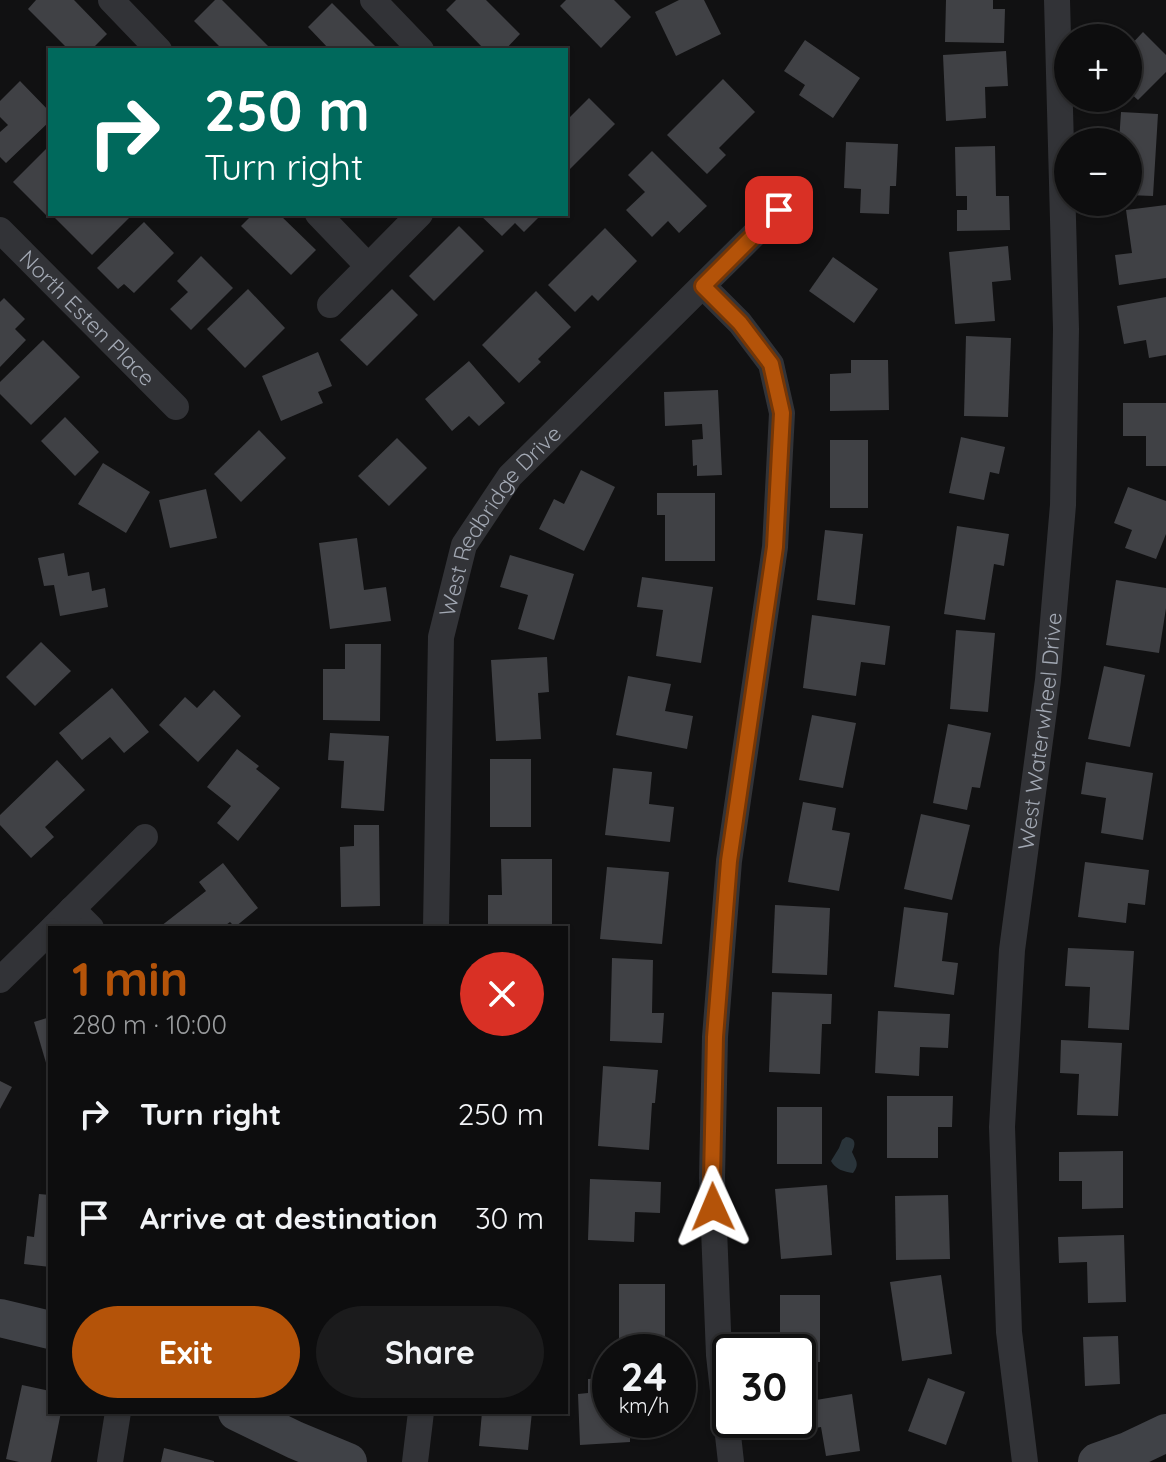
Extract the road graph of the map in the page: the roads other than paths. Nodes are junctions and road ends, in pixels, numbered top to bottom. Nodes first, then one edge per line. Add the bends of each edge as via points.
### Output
1 (111, 0) edge
2 (373, 0) edge
3 (1057, 0) edge
4 (157, 48) edge
5 (419, 48) edge
6 (779, 210) dead end
7 (320, 216) edge
8 (418, 216) edge
9 (0, 230) edge
10 (368, 266) junction
11 (703, 286) junction
12 (330, 305) dead end
13 (176, 407) dead end
14 (145, 837) dead end
15 (72, 909) junction
16 (55, 926) edge
17 (89, 926) edge
18 (436, 926) edge
19 (48, 933) edge
20 (0, 980) edge
21 (0, 1318) edge
22 (48, 1330) edge
23 (118, 1414) edge
24 (241, 1414) edge
25 (421, 1414) edge
26 (1166, 1433) edge
27 (110, 1462) edge
28 (348, 1462) edge
29 (415, 1462) edge
30 (731, 1462) edge
31 (1025, 1462) edge
32 (1097, 1462) edge

1 - 4 street
2 - 5 street
3 - 31 street, West Waterwheel Drive via 1066,329 1063,505 1048,680 1012,950 1002,1127 1009,1332
6 - 11 street, West Redbridge Drive
7 - 10 street
8 - 10 street
9 - 13 street, North Esten Place
10 - 12 street
11 - 18 street, West Redbridge Drive via 510,476 464,545 441,637
11 - 30 street via 771,364 782,413 775,547 729,861 715,1037 712,1178 719,1355
14 - 15 street
15 - 16 street
15 - 17 street
19 - 20 street
21 - 22 street
23 - 27 street
24 - 28 street
25 - 29 street
26 - 32 street

